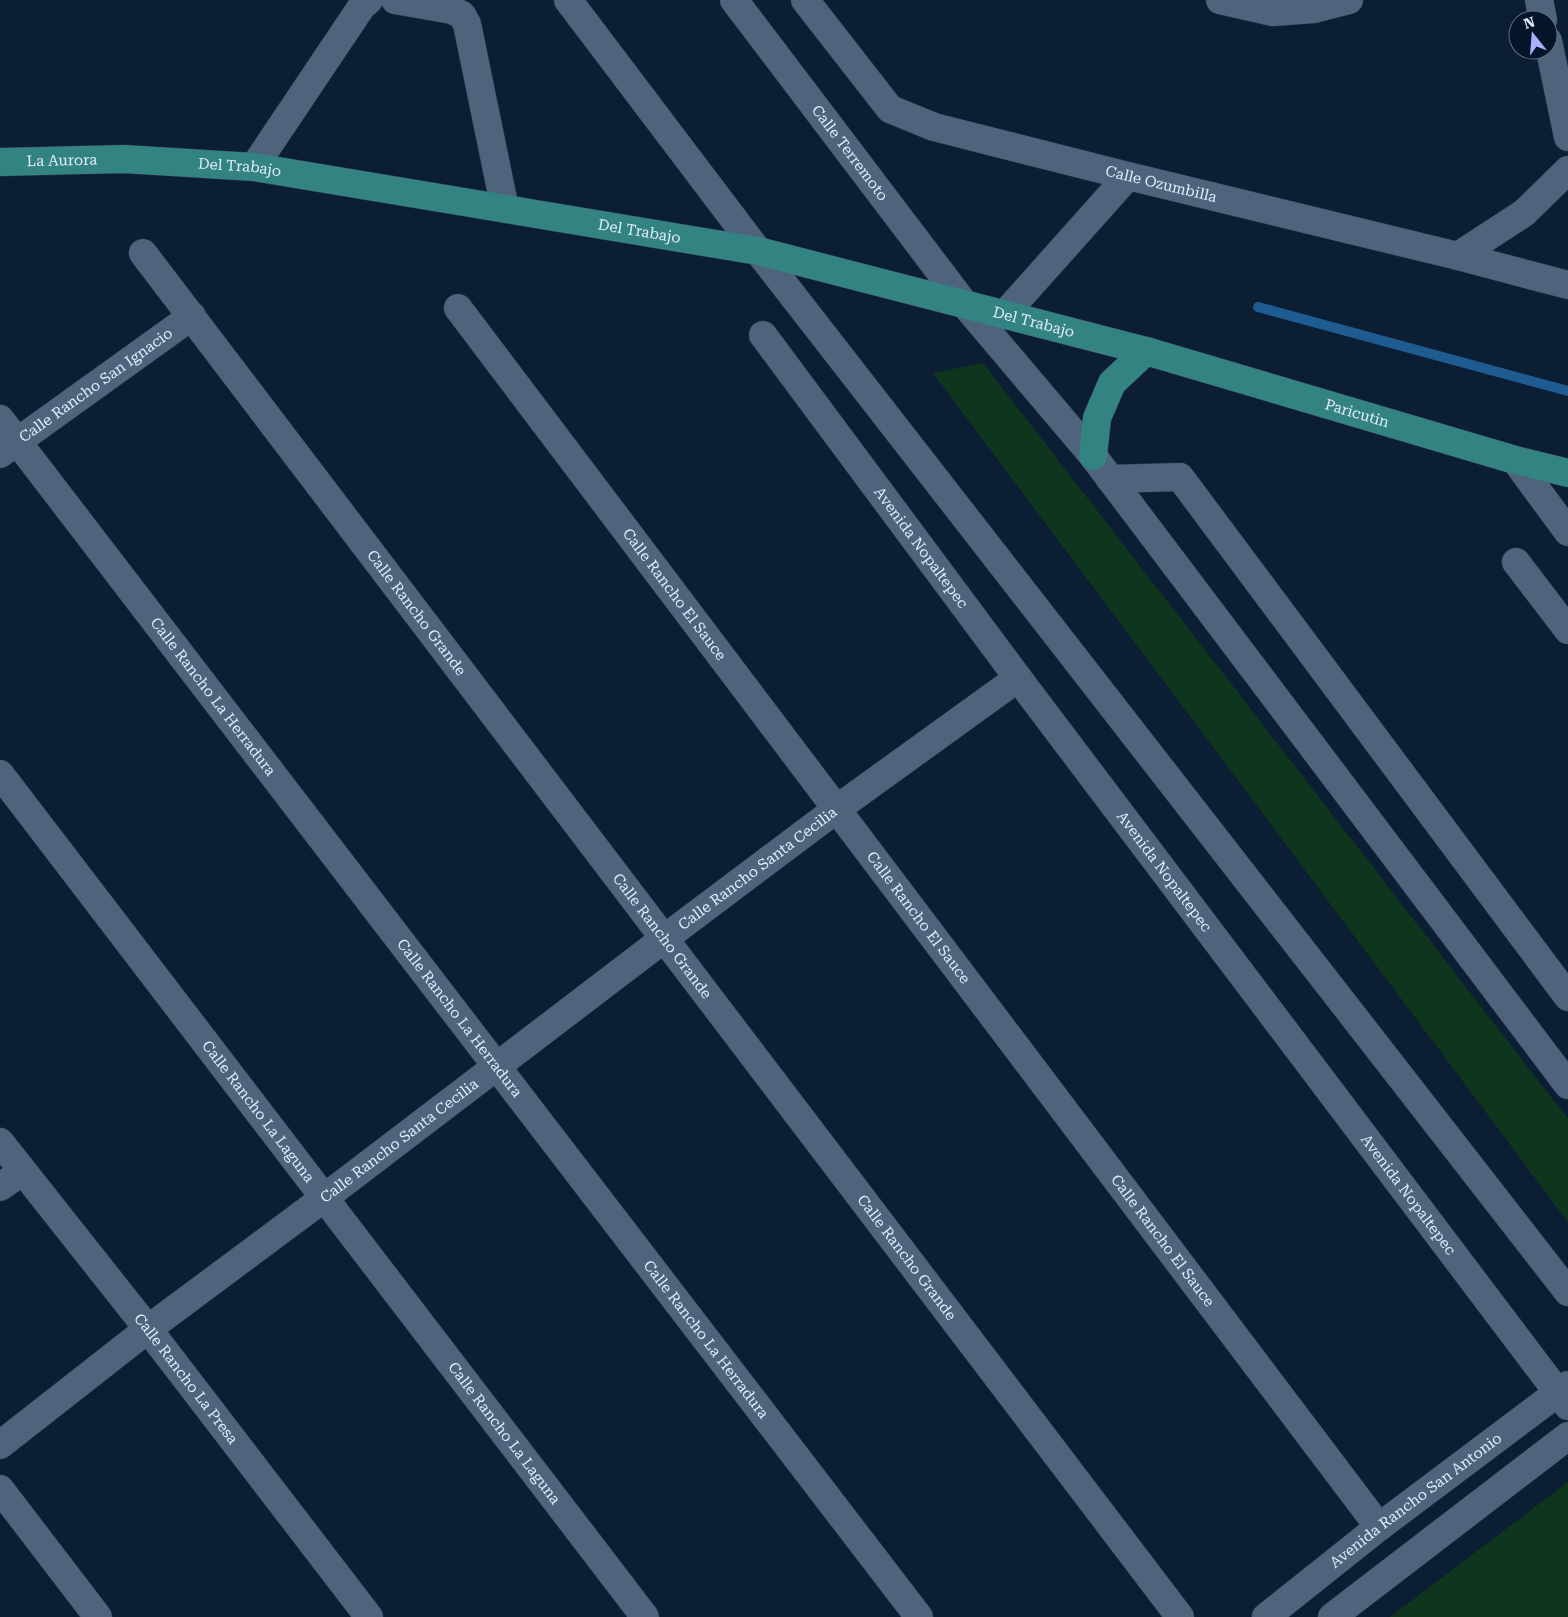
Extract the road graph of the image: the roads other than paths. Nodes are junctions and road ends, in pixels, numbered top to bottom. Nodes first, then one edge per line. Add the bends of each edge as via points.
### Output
1 (369, 0) edge
2 (395, 0) edge
3 (568, 0) edge
4 (734, 0) edge
5 (805, 0) edge
6 (1220, 0) edge
7 (1349, 0) edge
8 (1554, 60) edge
9 (1563, 88) edge
10 (1568, 137) edge
11 (124, 159) joint
12 (0, 162) edge
13 (254, 167) junction
14 (1568, 170) edge
15 (1128, 176) junction
16 (505, 209) junction
17 (758, 251) junction
18 (144, 253) dead end
19 (1458, 256) junction
20 (1568, 285) edge
21 (966, 306) junction
22 (458, 308) dead end
23 (1004, 315) junction
24 (192, 316) junction
25 (763, 335) dead end
26 (1146, 351) junction
27 (0, 419) edge
28 (9, 448) edge
29 (1093, 456) junction
30 (1515, 460) junction
31 (1568, 473) edge
32 (1110, 479) junction
33 (1568, 532) edge
34 (1516, 562) dead end
35 (1568, 630) edge
36 (1018, 678) junction
37 (0, 774) edge
38 (838, 808) junction
39 (665, 938) junction
40 (1568, 997) edge
41 (497, 1066) junction
42 (1568, 1085) edge
43 (0, 1142) edge
44 (22, 1172) junction
45 (0, 1187) edge
46 (324, 1198) junction
47 (1568, 1292) edge
48 (148, 1329) junction
49 (1564, 1395) edge
50 (1568, 1436) edge
51 (0, 1445) edge
52 (0, 1489) edge
53 (1380, 1527) junction
54 (98, 1617) edge
55 (369, 1617) edge
56 (645, 1617) edge
57 (919, 1617) edge
58 (1180, 1617) edge
59 (1266, 1617) edge
60 (1332, 1617) edge

1 - 13 street
2 - 16 street via 452,10 462,15 467,24
3 - 17 street
4 - 21 street, Calle Terremoto
5 - 15 street, Calle Ozumbilla via 890,109 934,127
6 - 7 street via 1273,12 1314,9
8 - 9 street
9 - 10 street
11 - 12 main road, La Aurora
11 - 13 main road, Del Trabajo
13 - 16 main road, Del Trabajo
14 - 19 street via 1524,213
15 - 19 street, Calle Ozumbilla
15 - 23 street
16 - 17 main road, Del Trabajo
17 - 21 main road, Del Trabajo
17 - 47 street
18 - 24 street, Calle Rancho Grande
19 - 20 street, Calle Ozumbilla
21 - 23 main road, Del Trabajo
21 - 29 street, Calle Terremoto
22 - 38 street, Calle Rancho El Sauce
23 - 26 main road, Del Trabajo
24 - 28 street, Calle Rancho San Ignacio
24 - 39 street, Calle Rancho Grande
25 - 36 street, Avenida Nopaltepec
26 - 29 main road via 1112,383 1097,418
26 - 30 main road, Paricutin
27 - 28 street, Calle Rancho La Herradura
28 - 41 street, Calle Rancho La Herradura
29 - 32 street, Calle Terremoto
30 - 31 main road, Paricutin
30 - 33 street
32 - 40 street via 1180,476
32 - 42 street, Calle Terremoto
34 - 35 street
36 - 38 street, Calle Rancho Santa Cecilia
36 - 49 street, Avenida Nopaltepec
37 - 46 street, Calle Rancho La Laguna
38 - 39 street, Calle Rancho Santa Cecilia
38 - 53 street, Calle Rancho El Sauce
39 - 41 street, Calle Rancho Santa Cecilia
39 - 58 street, Calle Rancho Grande
41 - 46 street, Calle Rancho Santa Cecilia
41 - 57 street, Calle Rancho La Herradura
43 - 44 street, Calle Rancho La Presa
44 - 45 street
44 - 48 street, Calle Rancho La Presa
46 - 48 street, Calle Rancho Santa Cecilia
46 - 56 street, Calle Rancho La Laguna
48 - 51 street, Calle Rancho Santa Cecilia
48 - 55 street, Calle Rancho La Presa
49 - 53 street, Avenida Rancho San Antonio
50 - 60 street
52 - 54 street
53 - 59 street, Avenida Rancho San Antonio

